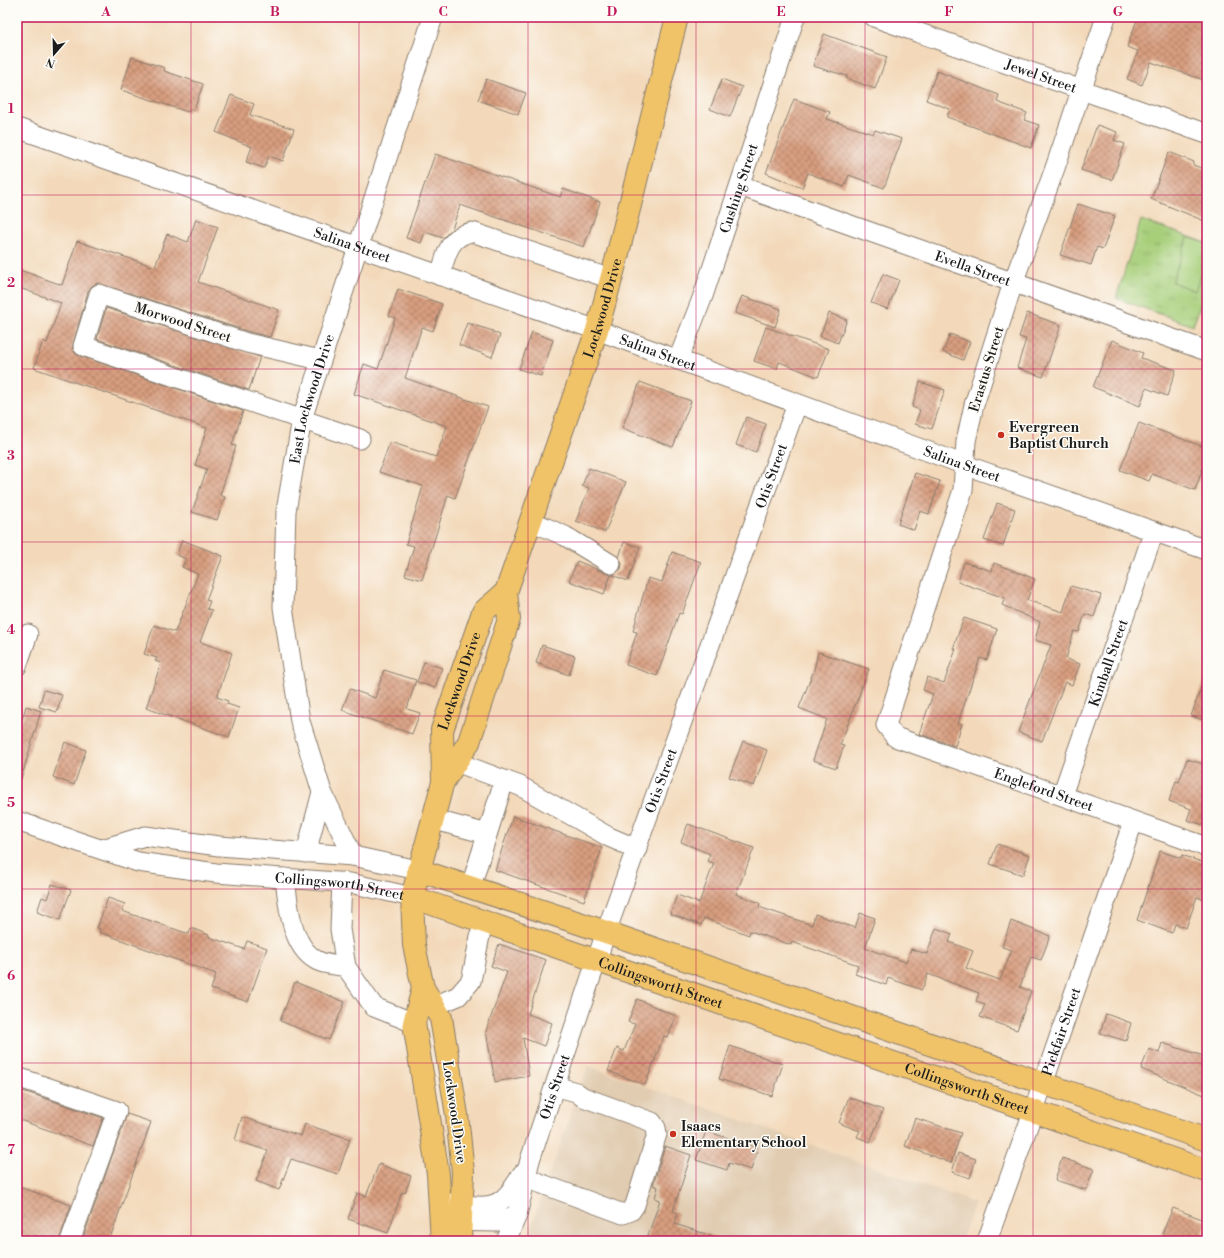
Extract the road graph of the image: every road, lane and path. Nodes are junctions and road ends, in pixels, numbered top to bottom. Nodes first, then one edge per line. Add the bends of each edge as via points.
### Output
1 (433, 17) edge
2 (677, 17) edge
3 (795, 17) edge
4 (874, 17) edge
5 (1106, 17) edge
6 (1081, 90) junction
7 (17, 128) edge
8 (1207, 134) edge
9 (740, 186) junction
10 (359, 247) junction
11 (440, 276) junction
12 (611, 279) junction
13 (1013, 283) junction
14 (596, 330) junction
15 (1207, 351) edge
16 (320, 360) junction
17 (678, 360) junction
18 (797, 404) junction
19 (302, 419) junction
20 (360, 439) dead end
21 (965, 466) junction
22 (531, 521) junction
23 (1154, 531) junction
24 (1207, 550) edge
25 (610, 564) dead end
26 (506, 592) junction
27 (28, 634) dead end
28 (17, 666) edge
29 (886, 726) joint
30 (456, 762) junction
31 (504, 781) junction
32 (443, 782) junction
33 (322, 792) junction
34 (1062, 795) junction
35 (432, 819) junction
36 (17, 821) edge
37 (1133, 822) junction
38 (487, 834) junction
39 (1207, 847) edge
40 (102, 849) junction
41 (636, 849) junction
42 (306, 853) junction
43 (353, 856) junction
44 (418, 870) junction
45 (285, 878) junction
46 (342, 882) junction
47 (471, 886) junction
48 (412, 897) junction
49 (483, 921) junction
50 (606, 932) junction
51 (597, 959) junction
52 (346, 967) junction
53 (428, 997) junction
54 (414, 1023) junction
55 (17, 1077) edge
56 (1043, 1084) junction
57 (555, 1086) junction
58 (1033, 1111) junction
59 (1207, 1140) edge
60 (528, 1169) junction
61 (1207, 1170) edge
62 (517, 1215) junction
63 (451, 1222) edge
64 (70, 1241) edge
65 (506, 1241) edge
66 (987, 1241) edge

1 - 10 street, East Lockwood Drive
2 - 12 main road, Lockwood Drive
3 - 9 street, Cushing Street
4 - 6 street, Jewel Street
5 - 6 street, Erastus Street
6 - 8 street, Jewel Street
6 - 13 street, Erastus Street
7 - 10 street, Salina Street
9 - 13 street, Evella Street
9 - 17 street, Cushing Street via 703,296
10 - 11 street, Salina Street
10 - 16 street, East Lockwood Drive
11 - 12 street via 450,244 462,234 472,232
11 - 14 street, Salina Street
12 - 14 main road, Lockwood Drive
13 - 15 street, Evella Street
13 - 21 street, Erastus Street via 974,405 966,441
14 - 17 street, Salina Street
14 - 22 main road, Lockwood Drive
16 - 19 street, East Lockwood Drive
16 - 19 street, Morwood Street via 247,343 99,294 83,346
17 - 18 street, Salina Street
18 - 21 street, Salina Street
18 - 41 street, Otis Street
19 - 20 street
19 - 33 street, East Lockwood Drive via 286,511 283,607 300,721
21 - 23 street, Salina Street
21 - 29 street, Erastus Street via 963,490
22 - 25 street via 565,536
22 - 26 main road, Lockwood Drive
23 - 24 street, Salina Street
23 - 34 street, Kimball Street
26 - 30 main road, Lockwood Drive via 509,619 469,742
26 - 32 main road, Lockwood Drive via 483,612 442,730
27 - 28 street
29 - 34 street, Engleford Street via 895,737
30 - 31 street
30 - 32 main road, Lockwood Drive
31 - 38 street
31 - 41 street via 520,786 609,837
32 - 35 main road, Lockwood Drive
33 - 42 street
33 - 43 street, East Lockwood Drive
34 - 37 street, Engleford Street
35 - 38 street
35 - 44 main road, Lockwood Drive
36 - 40 street, Collingsworth Street
37 - 39 street, Engleford Street
37 - 56 street, Pickfair Street
38 - 47 street
40 - 42 street, Collingsworth Street via 145,836 219,846
40 - 45 street, Collingsworth Street via 138,862 216,873
41 - 50 street, Otis Street
42 - 43 street, Collingsworth Street
43 - 44 street, Collingsworth Street
44 - 47 main road, Collingsworth Street
44 - 48 main road, Lockwood Drive
45 - 46 street, Collingsworth Street
45 - 52 street via 289,912 300,946 316,961
46 - 48 street, Collingsworth Street
46 - 52 street via 340,930
47 - 50 main road, Collingsworth Street
48 - 49 main road, Collingsworth Street
48 - 53 main road, Lockwood Drive via 414,945
49 - 51 main road, Collingsworth Street
49 - 53 street via 471,981 458,996
50 - 51 street, Otis Street
50 - 56 main road, Collingsworth Street
51 - 57 street, Otis Street
51 - 58 main road, Collingsworth Street
52 - 54 street via 374,1008
53 - 54 main road, Lockwood Drive
53 - 63 main road, Lockwood Drive via 440,1018 457,1115 463,1172
54 - 63 main road, Lockwood Drive via 438,1174
55 - 64 street via 117,1110
56 - 58 street, Pickfair Street
56 - 59 main road, Collingsworth Street
57 - 60 street, Otis Street
57 - 60 street via 652,1122 657,1134 654,1147 635,1205 631,1211 623,1214
58 - 61 main road, Collingsworth Street
58 - 66 street, Pickfair Street
60 - 62 street, Otis Street
60 - 63 street, Otis Street via 513,1191 495,1206
62 - 63 street via 496,1222
62 - 65 street, Otis Street

